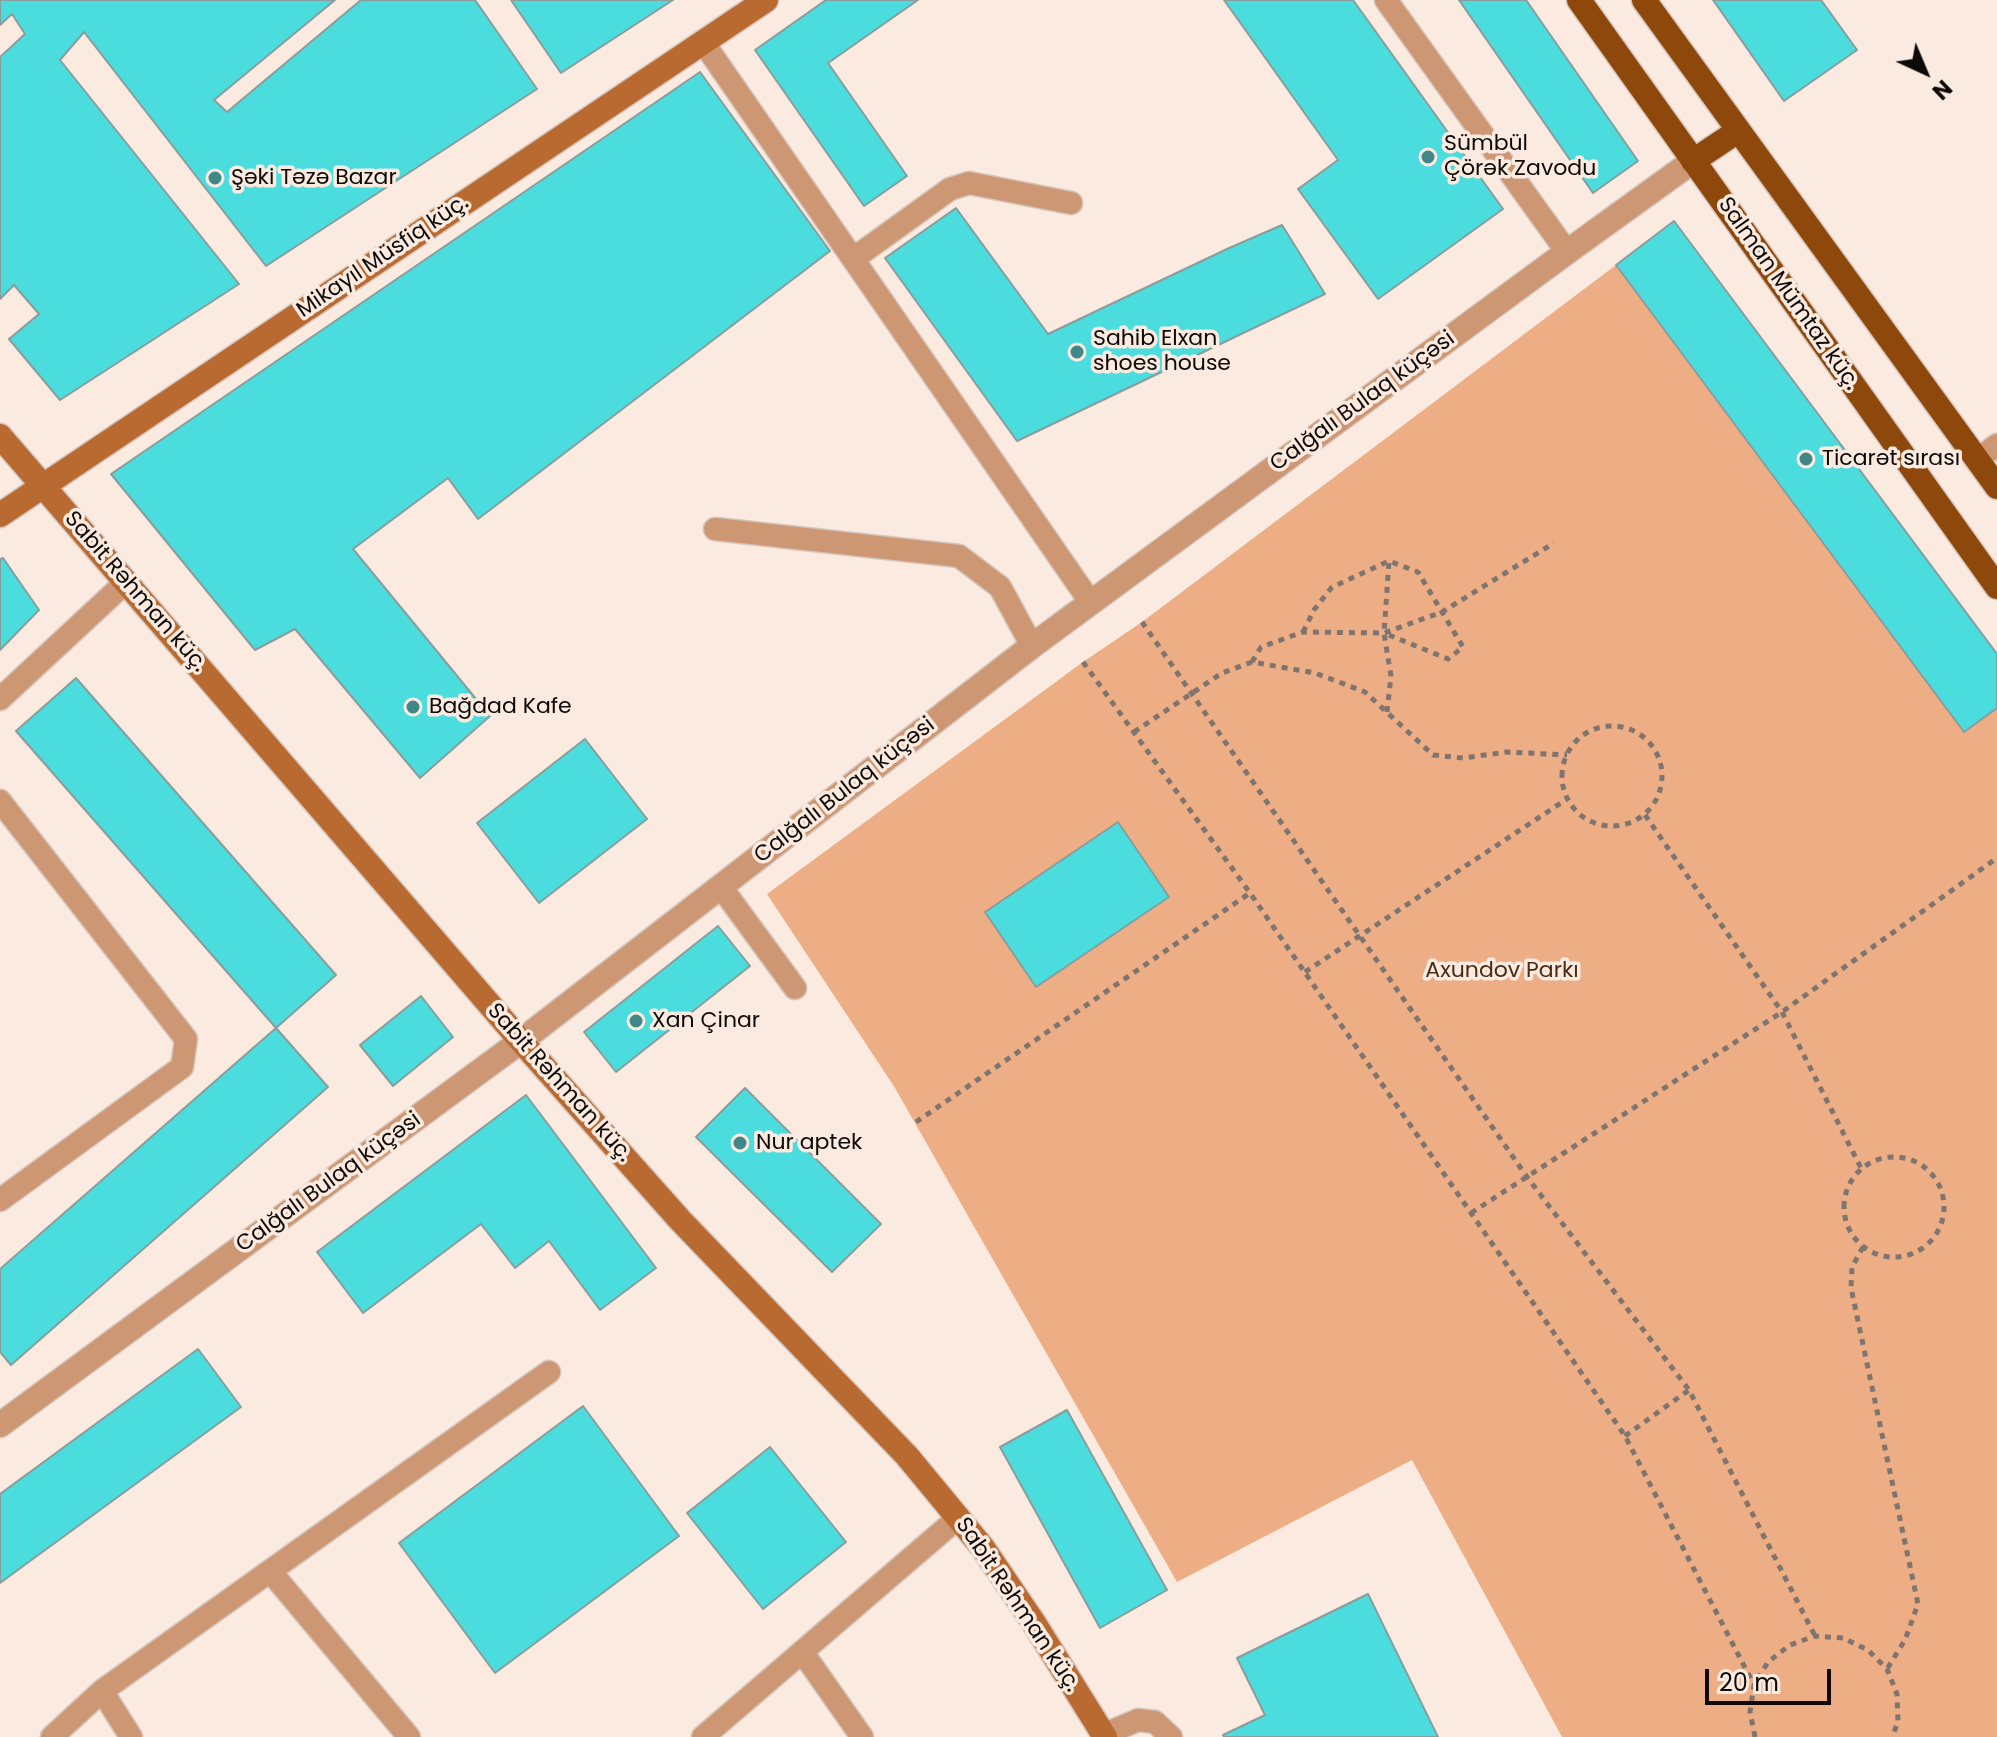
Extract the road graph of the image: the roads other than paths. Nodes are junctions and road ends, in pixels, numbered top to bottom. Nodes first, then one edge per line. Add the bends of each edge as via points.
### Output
1 (766, 0) edge
2 (1386, 0) edge
3 (1579, 0) edge
4 (1644, 0) edge
5 (703, 42) junction
6 (1738, 131) junction
7 (1693, 161) junction
8 (1071, 203) dead end
9 (1567, 252) junction
10 (853, 259) junction
11 (0, 436) edge
12 (1987, 452) edge
13 (43, 485) junction
14 (1997, 487) edge
15 (0, 515) edge
16 (715, 529) dead end
17 (126, 582) junction
18 (1997, 587) edge
19 (1091, 603) junction
20 (1032, 646) junction
21 (0, 699) edge
22 (0, 801) edge
23 (721, 887) junction
24 (795, 988) dead end
25 (521, 1041) junction
26 (0, 1200) edge
27 (549, 1372) dead end
28 (1, 1421) edge
29 (959, 1517) junction
30 (270, 1571) junction
31 (803, 1653) junction
32 (102, 1691) junction
33 (1104, 1736) edge
34 (52, 1737) edge
35 (131, 1737) edge
36 (409, 1737) edge
37 (703, 1737) edge
38 (862, 1737) edge
39 (1171, 1737) edge

1 - 5 main road, Mikayıl Müsfiq küç.
2 - 9 lane
3 - 7 highway, Salman Mümtaz küç.
4 - 6 highway
5 - 10 lane
5 - 13 main road, Mikayıl Müsfiq küç.
6 - 7 highway
6 - 12 highway
7 - 9 street, Calğalı Bulaq küçəsi
7 - 18 highway, Salman Mümtaz küç.
8 - 10 lane via 969,183 950,189
9 - 19 street, Calğalı Bulaq küçəsi
10 - 19 lane
11 - 13 main road, Sabit Rəhman küç.
12 - 14 highway
13 - 15 main road, Mikayıl Müsfiq küç.
13 - 17 main road, Sabit Rəhman küç.
16 - 20 lane via 959,556 1000,587
17 - 21 lane
17 - 25 main road, Sabit Rəhman küç.
19 - 20 street, Calğalı Bulaq küçəsi
20 - 23 street, Calğalı Bulaq küçəsi
22 - 26 lane via 186,1039 182,1067
23 - 24 lane
23 - 25 street, Calğalı Bulaq küçəsi
25 - 28 street, Calğalı Bulaq küçəsi
25 - 29 main road, Sabit Rəhman küç. via 680,1220
27 - 30 lane
29 - 31 lane
29 - 33 main road, Sabit Rəhman küç.
30 - 32 lane
30 - 36 lane
31 - 37 lane
31 - 38 lane
32 - 34 lane
32 - 35 lane
33 - 39 lane via 1138,1720 1155,1722

